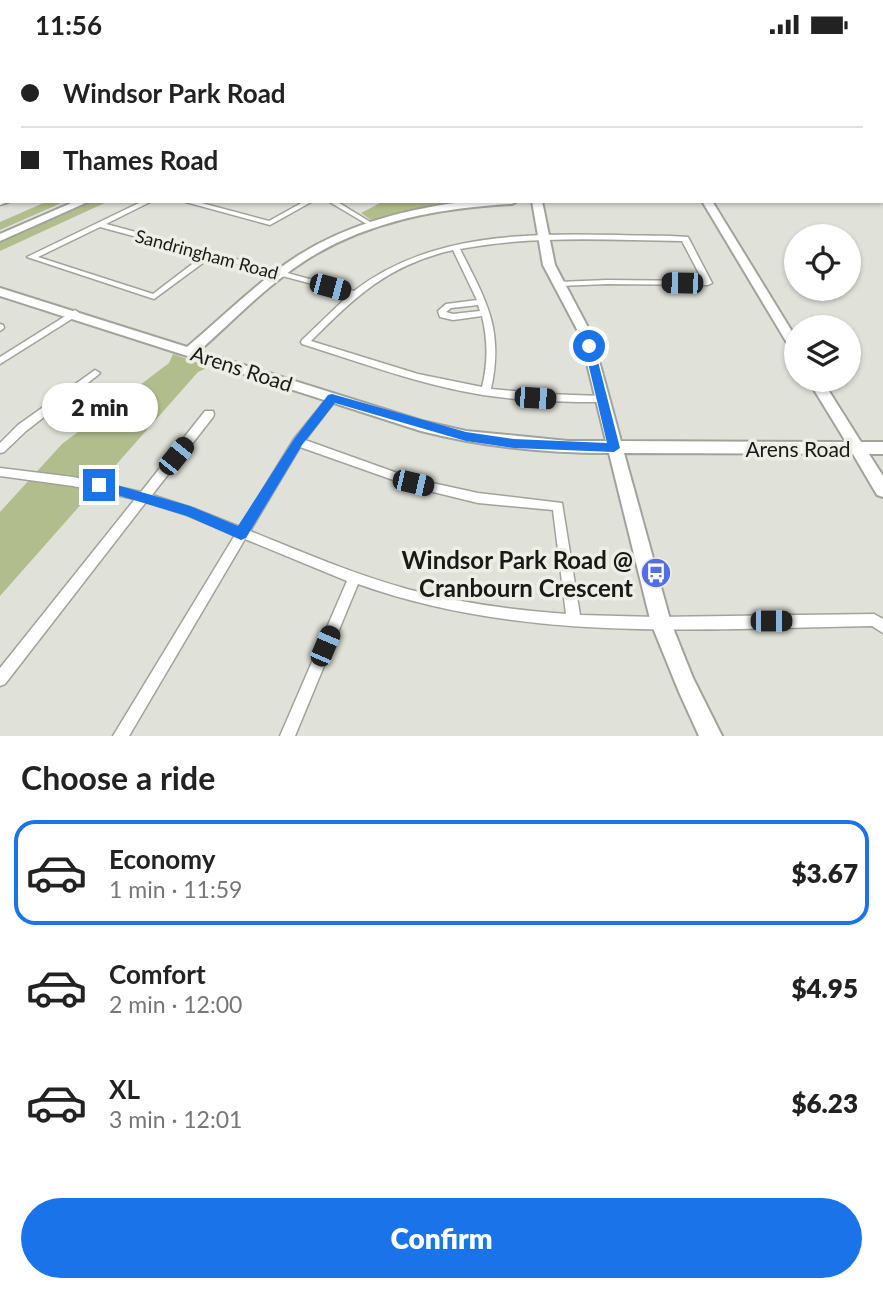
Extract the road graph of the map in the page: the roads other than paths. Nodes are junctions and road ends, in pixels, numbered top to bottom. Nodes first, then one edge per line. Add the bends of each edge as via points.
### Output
1 (67, 203) edge
2 (80, 203) edge
3 (145, 203) edge
4 (193, 203) edge
5 (306, 203) edge
6 (334, 203) edge
7 (462, 203) edge
8 (537, 203) edge
9 (709, 203) edge
10 (101, 225) junction
11 (372, 225) junction
12 (0, 233) edge
13 (0, 238) edge
14 (542, 239) junction
15 (455, 247) junction
16 (209, 255) junction
17 (281, 274) junction
18 (0, 284) edge
19 (559, 284) junction
20 (0, 292) edge
21 (354, 293) junction
22 (22, 296) junction
23 (481, 302) junction
24 (75, 313) junction
25 (486, 313) junction
26 (784, 328) edge
27 (191, 351) junction
28 (0, 361) edge
29 (95, 373) dead end
30 (486, 392) junction
31 (822, 392) edge
32 (332, 398) junction
33 (601, 399) junction
34 (209, 414) dead end
35 (298, 442) junction
36 (614, 448) junction
37 (856, 448) junction
38 (883, 448) edge
39 (0, 449) edge
40 (0, 472) edge
41 (883, 490) edge
42 (143, 498) junction
43 (241, 534) junction
44 (354, 578) junction
45 (574, 621) junction
46 (661, 623) junction
47 (883, 627) edge
48 (0, 679) edge
49 (120, 736) edge
50 (286, 736) edge
51 (711, 736) edge

1 - 12 street
2 - 13 street
3 - 10 street
4 - 5 street via 270,223
6 - 11 street
7 - 11 street
8 - 14 street
9 - 26 street
10 - 16 street, Sandringham Road
10 - 16 street via 31,257 154,297
11 - 17 street via 317,249
14 - 15 street
14 - 19 street
14 - 19 street via 685,239 708,283
15 - 21 street via 398,266
15 - 23 street
16 - 17 street, Sandringham Road
17 - 21 street, Sandringham Road
17 - 27 street
18 - 22 street, Arens Road
19 - 33 street via 586,335
20 - 22 street, Arens Road
21 - 30 street via 305,342
22 - 24 street, Arens Road
23 - 25 street
23 - 25 street via 449,306 443,315
24 - 27 street, Arens Road
24 - 28 street
25 - 30 street via 494,351
27 - 32 street, Arens Road
29 - 39 street
30 - 33 street
31 - 37 street
32 - 35 street
32 - 36 street, Arens Road via 466,437
33 - 36 street
34 - 42 street
35 - 43 street
35 - 45 street via 413,483 478,498 558,506
36 - 37 street, Arens Road
36 - 46 street
37 - 38 street, Arens Road
37 - 41 street
40 - 42 street via 99,485
42 - 43 street
42 - 48 street
43 - 44 street
43 - 49 street
44 - 45 street via 440,603
44 - 50 street
45 - 46 street
46 - 47 street via 874,620
46 - 51 street

